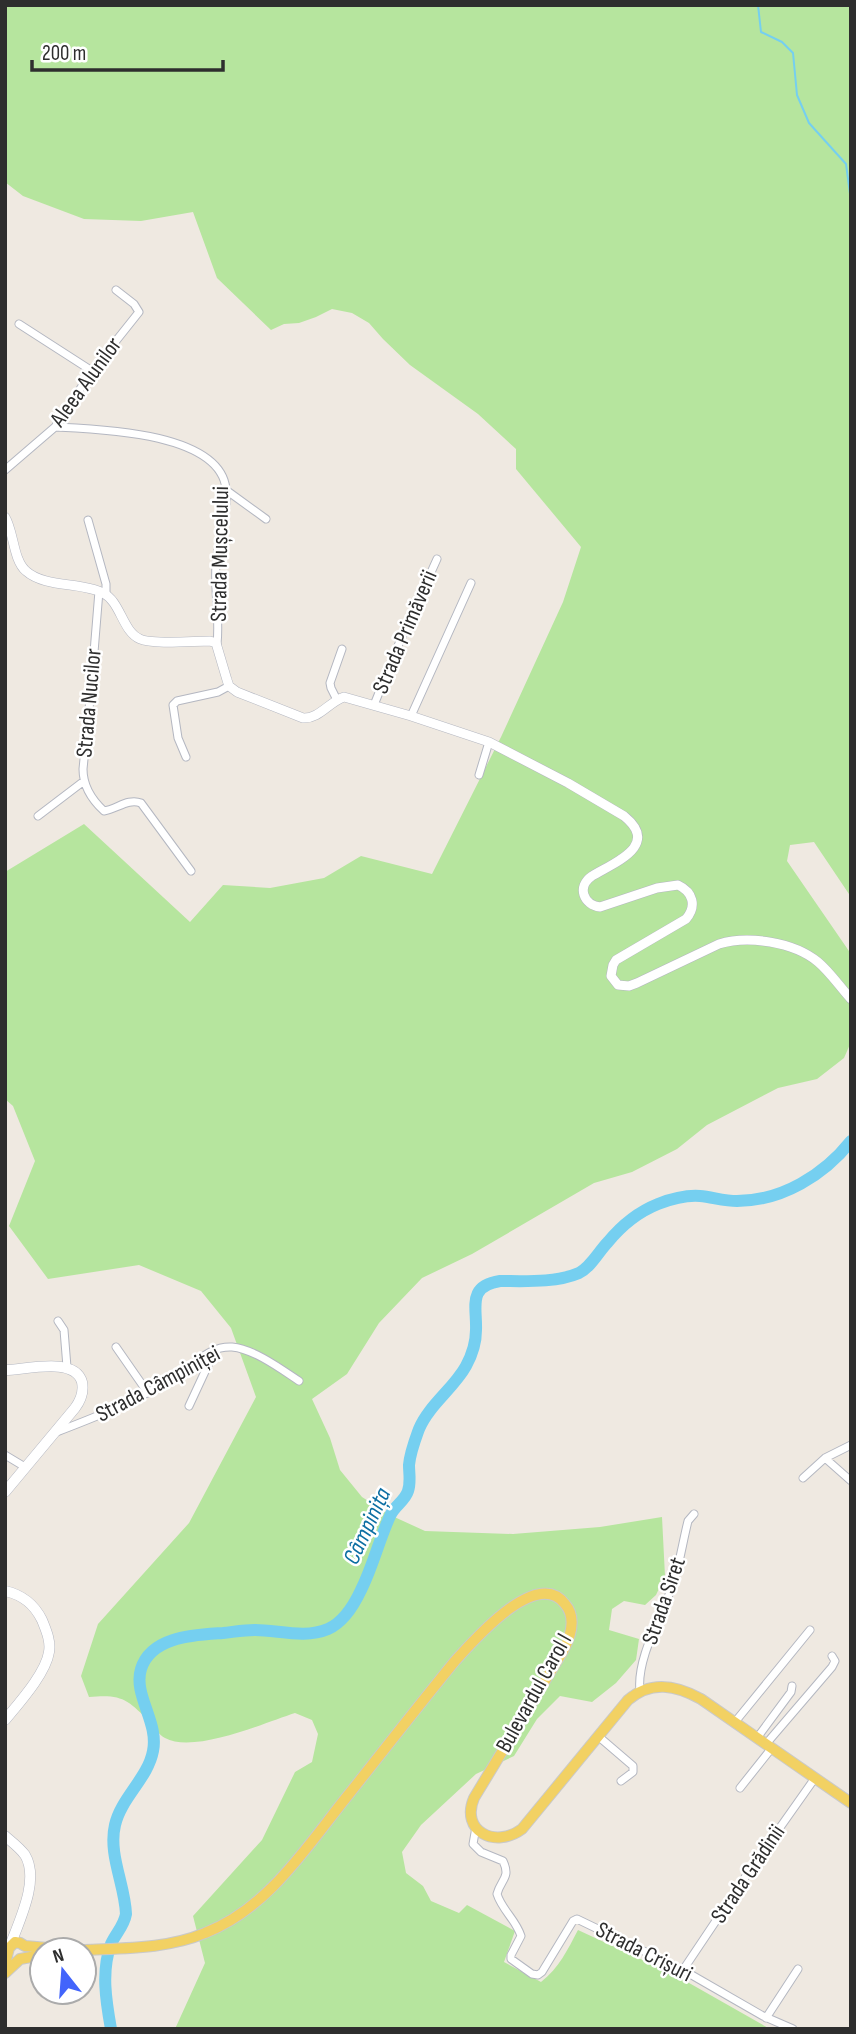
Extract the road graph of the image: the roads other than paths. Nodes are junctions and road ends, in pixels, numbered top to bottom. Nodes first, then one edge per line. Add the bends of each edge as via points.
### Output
1 (116, 289) dead end
2 (19, 324) dead end
3 (92, 371) junction
4 (55, 427) junction
5 (5, 470) edge
6 (226, 490) junction
7 (5, 517) edge
8 (266, 519) dead end
9 (88, 520) dead end
10 (437, 559) dead end
11 (471, 583) dead end
12 (102, 593) junction
13 (217, 644) junction
14 (342, 649) dead end
15 (229, 686) junction
16 (337, 700) junction
17 (374, 705) junction
18 (411, 716) junction
19 (489, 743) junction
20 (186, 757) dead end
21 (479, 775) dead end
22 (84, 781) junction
23 (38, 816) dead end
24 (191, 871) dead end
25 (851, 999) edge
26 (58, 1321) dead end
27 (116, 1347) dead end
28 (215, 1350) junction
29 (67, 1367) junction
30 (5, 1370) edge
31 (299, 1381) dead end
32 (148, 1393) junction
33 (189, 1406) dead end
34 (54, 1433) junction
35 (851, 1445) edge
36 (5, 1455) edge
37 (825, 1458) junction
38 (25, 1467) junction
39 (803, 1478) dead end
40 (851, 1481) edge
41 (5, 1492) edge
42 (694, 1514) dead end
43 (5, 1591) edge
44 (810, 1630) dead end
45 (832, 1656) dead end
46 (792, 1686) dead end
47 (640, 1691) junction
48 (5, 1720) edge
49 (735, 1722) junction
50 (598, 1736) junction
51 (765, 1744) junction
52 (815, 1778) junction
53 (621, 1781) dead end
54 (740, 1788) dead end
55 (851, 1803) edge
56 (476, 1827) junction
57 (5, 1836) edge
58 (18, 1923) junction
59 (24, 1945) junction
60 (28, 1945) edge
61 (9, 1948) junction
62 (98, 1949) edge
63 (28, 1957) edge
64 (21, 1958) junction
65 (5, 1964) edge
66 (798, 1969) dead end
67 (683, 1970) junction
68 (5, 1973) edge
69 (766, 2018) junction
70 (793, 2029) edge

1 - 3 street, Aleea Alunilor via 139,312
2 - 3 street
3 - 4 street, Aleea Alunilor
4 - 5 street, Aleea Alunilor
4 - 6 street, Strada Mușcelului via 131,433 188,447 214,466
6 - 8 street
6 - 13 street, Strada Mușcelului via 215,575
7 - 12 street via 26,572
9 - 12 street, Strada Nucilor via 106,584
10 - 17 street, Strada Primăverii
11 - 18 street, Strada Primăverii
12 - 13 street via 142,640
12 - 22 street, Strada Nucilor
13 - 15 street
14 - 16 street via 330,683
15 - 16 street, Strada Primăverii via 303,718 314,717
15 - 20 street via 173,705
16 - 17 street, Strada Primăverii
17 - 18 street, Strada Primăverii
18 - 19 street, Strada Primăverii
19 - 21 street
19 - 25 street, Strada Primăverii via 615,810 634,827 637,839 629,853 584,884 589,904 608,905 668,885 689,892 693,903 686,919 612,965 611,976 618,985 637,983 719,944 754,939 812,957
22 - 23 street
22 - 24 street, Strada Nucilor via 104,811 141,803
26 - 29 street via 66,1337
27 - 32 street
28 - 31 street, Strada Câmpiniței via 241,1349
28 - 32 street, Strada Câmpiniței
28 - 33 street
29 - 30 main road
29 - 34 main road via 80,1377 82,1393
32 - 34 street, Strada Câmpiniței
34 - 38 main road
35 - 37 street
36 - 38 street
37 - 39 street
37 - 40 street
38 - 41 main road
42 - 47 street, Strada Siret via 639,1676
43 - 48 main road via 20,1595 33,1606 50,1649 43,1668
44 - 49 street
45 - 51 street via 832,1667
46 - 51 street
47 - 49 main road via 660,1686 681,1689
47 - 50 main road
49 - 51 main road
50 - 53 street via 634,1766
50 - 56 main road via 522,1829 494,1838
51 - 52 main road
51 - 54 street
52 - 55 main road
52 - 67 street, Strada Grădinii
56 - 62 main road, Bulevardul Carol I via 471,1816 474,1798 568,1641 570,1614 555,1595 540,1593 524,1599 469,1646 284,1876 253,1905 234,1919 179,1941
56 - 67 street, Strada Crișuri via 473,1844 506,1866 507,1875 497,1894 521,1936 511,1959 535,1976 577,1919
57 - 58 main road via 26,1857 31,1874
58 - 59 main road
58 - 61 main road
59 - 60 main road
59 - 61 main road via 15,1942
59 - 64 main road
61 - 64 main road via 12,1958
61 - 65 main road
63 - 64 main road
64 - 68 main road
66 - 69 street
67 - 69 street, Strada Crișuri
69 - 70 street, Strada Crișuri

